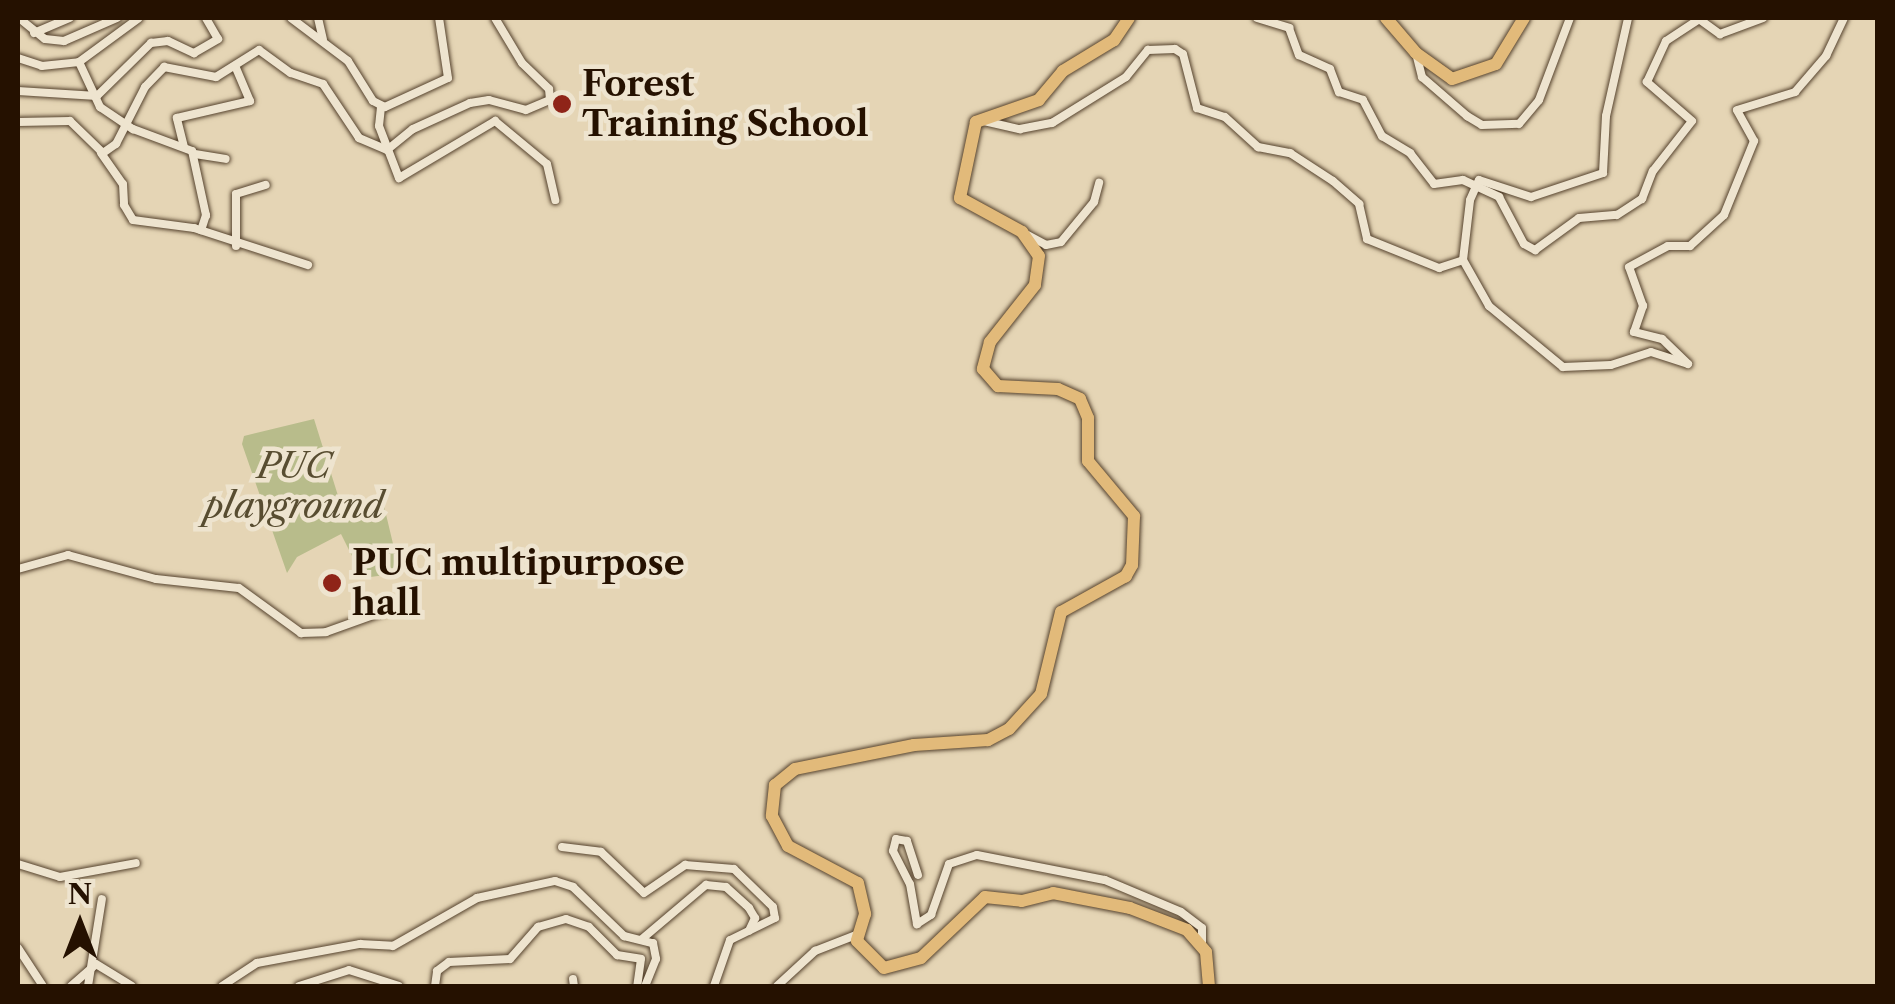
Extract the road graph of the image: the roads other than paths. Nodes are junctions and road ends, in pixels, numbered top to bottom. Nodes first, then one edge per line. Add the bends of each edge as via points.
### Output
1 (70, 18) edge
2 (117, 18) edge
3 (139, 18) edge
4 (206, 18) edge
5 (291, 18) edge
6 (318, 18) edge
7 (439, 18) edge
8 (495, 18) edge
9 (1129, 18) edge
10 (1257, 18) edge
11 (1386, 18) edge
12 (1524, 18) edge
13 (1570, 18) edge
14 (1628, 18) edge
15 (1700, 18) edge
16 (1763, 18) edge
17 (1844, 18) edge
18 (20, 21) edge
19 (34, 32) junction
20 (323, 40) junction
21 (1416, 53) junction
22 (18, 58) edge
23 (79, 62) junction
24 (236, 68) junction
25 (18, 91) edge
26 (92, 97) junction
27 (380, 106) junction
28 (18, 122) edge
29 (976, 123) junction
30 (127, 125) junction
31 (184, 147) junction
32 (387, 150) junction
33 (101, 154) junction
34 (195, 154) junction
35 (226, 159) dead end
36 (1099, 183) dead end
37 (1475, 184) junction
38 (266, 185) dead end
39 (554, 200) dead end
40 (201, 230) junction
41 (1022, 232) junction
42 (236, 246) junction
43 (1464, 260) junction
44 (308, 265) dead end
45 (18, 569) edge
46 (396, 606) dead end
47 (562, 848) dead end
48 (136, 862) dead end
49 (18, 864) edge
50 (918, 875) dead end
51 (102, 899) dead end
52 (749, 930) junction
53 (856, 935) junction
54 (642, 939) junction
55 (1202, 944) junction
56 (18, 948) edge
57 (92, 965) junction
58 (43, 986) edge
59 (71, 986) edge
60 (88, 986) edge
61 (132, 986) edge
62 (222, 986) edge
63 (299, 986) edge
64 (399, 986) edge
65 (435, 986) edge
66 (641, 986) edge
67 (714, 986) edge
68 (777, 986) edge
69 (1209, 986) edge

1 - 19 street
2 - 19 street via 64,41
3 - 23 street
4 - 26 street via 219,36 212,44 192,53 168,41 151,43
5 - 20 street
6 - 20 street
7 - 27 street via 448,78
8 - 32 street via 522,62 549,88 550,100 526,110 489,100 470,103 413,128
9 - 29 main road via 1114,40 1063,71 1038,100
10 - 37 street via 1289,28 1299,55 1330,70 1339,92 1363,100 1382,136 1410,153 1434,184
11 - 21 main road
12 - 21 main road via 1509,52 1469,78 1452,79
13 - 21 street via 1539,100 1519,124 1482,125 1467,116 1422,77
14 - 37 street via 1606,116 1603,172 1531,197 1490,179
15 - 16 street via 1721,34
15 - 37 street via 1666,41 1647,82 1692,121 1636,206 1614,216 1579,218 1534,250 1524,244 1499,197
17 - 43 street via 1826,56 1794,92 1737,110 1754,141 1724,214 1690,246 1668,246 1629,267 1643,306 1634,332 1662,338 1688,364 1651,352 1611,366 1563,367 1489,306
18 - 19 street
20 - 27 street
22 - 23 street via 42,66
23 - 26 street
24 - 30 street via 207,78 164,67 145,86
24 - 31 street via 250,101 177,118
24 - 32 street via 263,50 292,73 323,84 359,138
25 - 26 street
26 - 30 street
27 - 32 street
28 - 33 street via 70,121
29 - 41 main road via 960,198
29 - 43 street via 1052,123 1126,77 1148,50 1175,48 1198,108 1226,117 1258,146 1290,153 1334,181 1360,204 1367,239 1439,268
30 - 31 street
30 - 33 street
31 - 34 street
32 - 39 street via 399,178 495,121 547,164
33 - 40 street via 122,182 133,220
34 - 35 street
34 - 40 street via 194,182 206,215
36 - 41 street via 1094,202 1061,242 1046,244
37 - 43 street
38 - 42 street via 236,194
40 - 42 street
41 - 53 main road via 1035,245 1039,276 990,342 982,369 998,386 1058,389 1080,399 1088,418 1088,462 1134,516 1136,554 1126,576 1062,612 1041,694 1009,729 988,740 914,744 795,769 775,785 772,816 781,841 863,892 865,914
42 - 44 street
45 - 46 street via 68,555 156,579 239,588 283,626 311,634
47 - 52 street via 596,850 644,893 685,865 730,867 775,913 772,923
48 - 49 street via 60,877
50 - 55 street via 907,842 896,839 893,851 910,884 916,924 930,915 949,864 978,854 1104,880 1181,912 1202,928
51 - 57 street
52 - 54 street via 755,918 749,908 726,887 706,885
52 - 67 street via 730,940
53 - 55 main road via 875,964 895,970 921,958 984,897 1022,901 1053,893 1167,920
53 - 68 street via 815,952
54 - 62 street via 624,936 572,886 555,880 477,898 393,946 360,944 257,963
54 - 66 street via 657,952
55 - 69 main road
56 - 58 street
57 - 59 street
57 - 60 street
57 - 61 street
63 - 64 street via 349,970
65 - 66 street via 449,962 510,959 538,927 566,919 589,928 617,955 641,959

